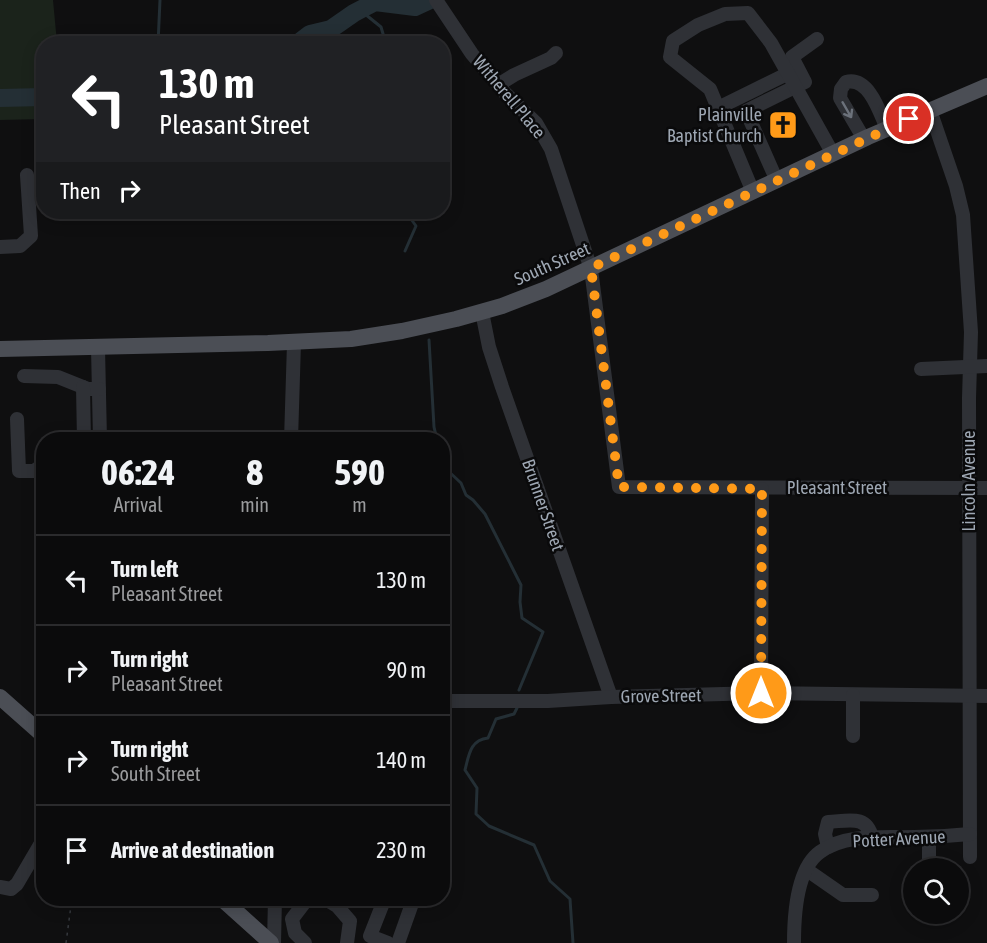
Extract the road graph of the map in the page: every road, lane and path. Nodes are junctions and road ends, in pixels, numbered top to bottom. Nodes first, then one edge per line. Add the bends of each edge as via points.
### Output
1 (436, 0) edge
2 (817, 39) dead end
3 (556, 53) dead end
4 (787, 74) junction
5 (498, 85) junction
6 (987, 86) edge
7 (794, 87) junction
8 (718, 109) junction
9 (930, 110) junction
10 (888, 129) junction
11 (864, 139) junction
12 (833, 154) junction
13 (27, 175) dead end
14 (777, 181) junction
15 (753, 192) junction
16 (0, 247) edge
17 (591, 268) junction
18 (482, 312) junction
19 (294, 343) junction
20 (98, 348) junction
21 (0, 349) edge
22 (987, 366) edge
23 (970, 367) junction
24 (921, 369) dead end
25 (24, 376) dead end
26 (83, 387) junction
27 (99, 389) junction
28 (17, 419) dead end
29 (84, 432) edge
30 (100, 432) edge
31 (291, 432) edge
32 (36, 472) edge
33 (969, 488) junction
34 (987, 488) edge
35 (762, 489) junction
36 (761, 693) junction
37 (853, 695) junction
38 (970, 696) junction
39 (987, 696) edge
40 (0, 697) edge
41 (611, 697) junction
42 (450, 701) edge
43 (36, 729) edge
44 (853, 736) dead end
45 (970, 834) junction
46 (929, 837) junction
47 (872, 838) junction
48 (828, 848) junction
49 (36, 852) edge
50 (970, 857) dead end
51 (929, 858) edge
52 (807, 870) junction
53 (0, 887) edge
54 (872, 895) dead end
55 (71, 906) edge
56 (230, 906) edge
57 (274, 906) edge
58 (302, 906) edge
59 (337, 906) edge
60 (382, 906) edge
61 (411, 906) edge
62 (66, 943) edge
63 (272, 943) edge
64 (305, 943) edge
65 (347, 943) edge
66 (388, 943) edge
67 (398, 943) edge
68 (794, 943) edge

1 - 5 street, Witherell Place
2 - 7 street via 792,57 805,80
3 - 5 street
4 - 7 street
4 - 8 street
4 - 8 street via 748,14 725,14 698,26 673,41 670,57 710,89
5 - 17 street, Witherell Place via 526,111 551,149
6 - 9 main road, South Street
7 - 12 street
7 - 14 street via 746,111
8 - 15 street
9 - 10 main road, South Street
9 - 23 street, Lincoln Avenue via 963,215
10 - 11 main road, South Street
10 -> 11 street via 869,93 859,83 846,82 840,98
11 - 12 main road, South Street
12 - 14 main road, South Street
13 - 16 street via 31,237 20,246
14 - 15 main road, South Street
15 - 17 main road, South Street
17 - 18 main road, South Street
17 - 35 street, Pleasant Street via 619,487
18 - 19 main road, South Street via 385,334
18 - 41 street, Brunner Street via 502,387
19 - 20 main road, South Street
19 - 31 street
20 - 21 main road, South Street
20 - 27 street
22 - 23 street
23 - 24 street
23 - 33 street, Lincoln Avenue
25 - 26 street via 58,377
26 - 27 street
26 - 29 street
27 - 30 street
28 - 32 street via 19,471
33 - 34 street, Pleasant Street
33 - 35 street, Pleasant Street
33 - 38 street, Lincoln Avenue
35 - 36 street
36 - 37 street, Grove Street
36 - 41 street, Grove Street
37 - 38 street, Grove Street
37 - 44 street
38 - 39 street, Grove Street
38 - 45 street, Lincoln Avenue
40 - 43 main road
41 - 42 street, Grove Street
45 - 46 street, Potter Avenue
45 - 50 street, Lincoln Avenue
46 - 47 street, Potter Avenue
46 - 51 street
47 - 48 street, Potter Avenue via 857,838
47 - 48 street via 866,823 828,822
48 - 52 street, Potter Avenue via 818,853
49 - 53 street via 17,884 11,889
52 - 54 street via 843,895
52 - 68 street, Potter Avenue via 794,919
55 - 62 path
56 - 63 main road
57 - 63 street
58 - 64 street via 292,919 295,933
59 - 65 street via 350,921
60 - 66 street via 370,936
61 - 67 street

